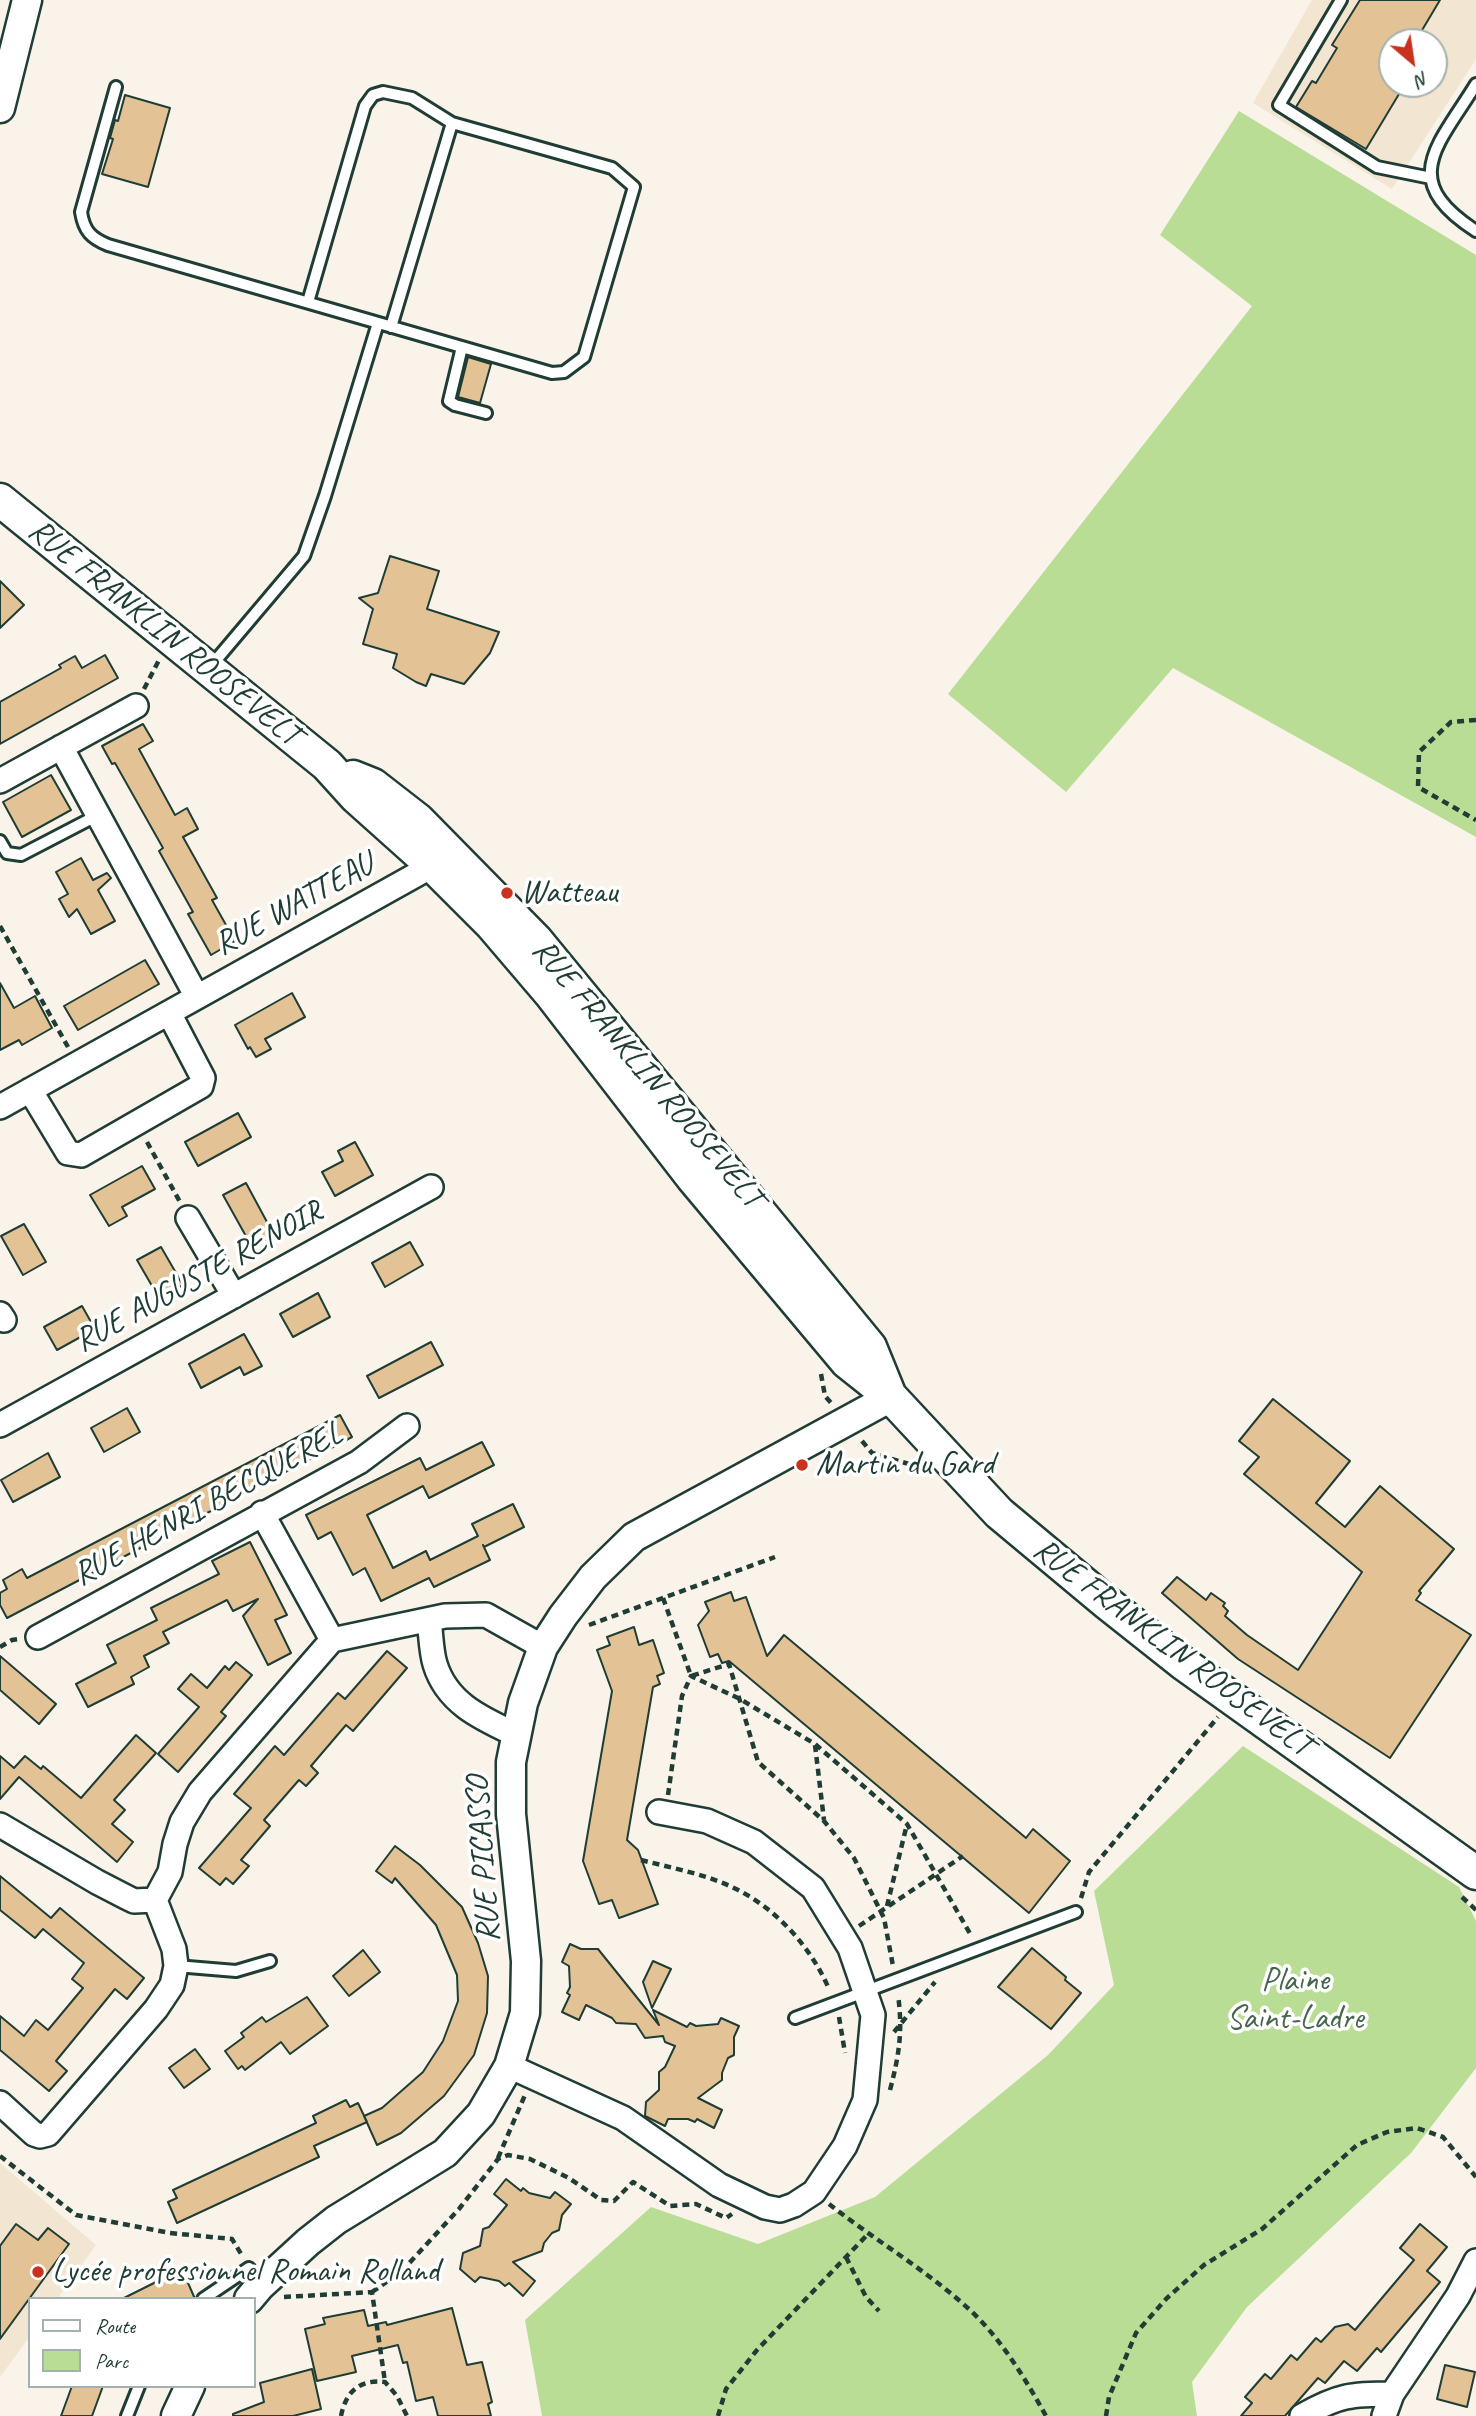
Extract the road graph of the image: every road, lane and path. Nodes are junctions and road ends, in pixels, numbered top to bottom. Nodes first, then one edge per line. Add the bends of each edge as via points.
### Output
1 (27, 0) edge
2 (1341, 0) edge
3 (1476, 84) edge
4 (116, 87) dead end
5 (0, 108) edge
6 (452, 123) junction
7 (1432, 178) junction
8 (1476, 231) edge
9 (308, 302) junction
10 (378, 323) junction
11 (391, 327) junction
12 (462, 347) junction
13 (486, 414) dead end
14 (0, 500) edge
15 (162, 655) dead end
16 (209, 668) junction
17 (136, 706) joint
18 (1476, 720) edge
19 (61, 747) junction
20 (0, 781) edge
21 (98, 815) junction
22 (1476, 820) edge
23 (0, 841) edge
24 (440, 858) junction
25 (0, 926) edge
26 (197, 997) junction
27 (169, 1013) junction
28 (77, 1063) junction
29 (30, 1090) junction
30 (0, 1107) edge
31 (136, 1122) junction
32 (431, 1188) dead end
33 (188, 1218) joint
34 (234, 1296) junction
35 (891, 1397) junction
36 (0, 1424) edge
37 (407, 1426) dead end
38 (262, 1513) junction
39 (775, 1557) dead end
40 (429, 1620) junction
41 (586, 1626) dead end
42 (38, 1637) dead end
43 (332, 1640) junction
44 (543, 1647) junction
45 (1219, 1716) dead end
46 (517, 1735) junction
47 (815, 1744) junction
48 (662, 1812) joint
49 (824, 1821) dead end
50 (907, 1824) junction
51 (0, 1825) edge
52 (963, 1856) dead end
53 (641, 1860) dead end
54 (1476, 1873) edge
55 (936, 1875) junction
56 (155, 1900) junction
57 (887, 1908) junction
58 (1076, 1912) joint
59 (884, 1917) dead end
60 (843, 1937) junction
61 (956, 1958) junction
62 (270, 1961) dead end
63 (176, 1966) junction
64 (865, 1992) junction
65 (835, 2003) junction
66 (795, 2018) dead end
67 (893, 2034) dead end
68 (845, 2060) dead end
69 (521, 2071) junction
70 (0, 2103) edge
71 (0, 2156) edge
72 (498, 2159) junction
73 (1476, 2177) edge
74 (814, 2192) junction
75 (752, 2199) junction
76 (868, 2234) junction
77 (846, 2258) junction
78 (1476, 2261) edge
79 (253, 2284) edge
80 (372, 2292) junction
81 (210, 2297) edge
82 (879, 2311) dead end
83 (385, 2382) junction
84 (138, 2388) edge
85 (189, 2388) edge
86 (1392, 2394) junction
87 (127, 2416) edge
88 (176, 2416) edge
89 (341, 2416) edge
90 (407, 2416) edge
91 (718, 2416) edge
92 (1046, 2416) edge
93 (1106, 2416) edge
94 (1302, 2416) edge
95 (1384, 2416) edge

1 - 5 street
2 - 7 lane via 1279,105 1377,167
3 - 7 lane via 1435,150
4 - 9 lane via 81,212 84,227 94,239
6 - 9 lane via 412,98 383,92 373,95 365,106
6 - 11 lane
6 - 12 lane via 612,168 634,187 584,357 576,365 552,373
7 - 8 lane via 1439,201
9 - 10 lane
10 - 11 lane
10 - 16 lane via 304,556
11 - 12 lane
12 - 13 lane via 449,401
14 - 16 main road, RUE FRANKLIN ROOSEVELT
15 - 17 path
16 - 24 main road, RUE FRANKLIN ROOSEVELT via 327,765 373,785 418,820
17 - 19 street
18 - 22 path via 1451,722 1419,752 1418,787
19 - 20 street
19 - 21 street
21 - 23 lane via 21,855 7,853
21 - 26 street
24 - 26 street, RUE WATTEAU
24 - 35 main road, RUE FRANKLIN ROOSEVELT via 536,940 825,1289 870,1347
25 - 28 path
26 - 27 street, RUE WATTEAU
27 - 28 street, RUE WATTEAU
27 - 31 street via 203,1078 201,1086
28 - 29 street, RUE WATTEAU
29 - 30 street, RUE WATTEAU
29 - 31 street via 68,1153 81,1154
31 - 33 path
32 - 34 street, RUE AUGUSTE RENOIR
33 - 34 street
34 - 36 street, RUE AUGUSTE RENOIR
35 - 44 street, RUE PICASSO via 634,1537 593,1577
35 - 54 main road, RUE FRANKLIN ROOSEVELT via 999,1513 1107,1604
37 - 38 street, RUE HENRI BECQUEREL via 359,1462
38 - 42 street, RUE HENRI BECQUEREL
38 - 43 street
39 - 41 path
40 - 43 street
40 - 44 street via 486,1615
40 - 46 street via 435,1664 447,1690 473,1714
43 - 56 street via 200,1792 182,1822 170,1872
44 - 46 street, RUE PICASSO
45 - 58 path via 1089,1872
46 - 69 street, RUE PICASSO via 511,1762 511,1814 526,1961
47 - 48 path via 691,1676 682,1696
47 - 49 path
47 - 50 path
48 - 60 street via 707,1821 754,1842 813,1888
50 - 55 path
50 - 57 path
51 - 56 street via 134,1901
52 - 55 path
53 - 65 path via 735,1888 761,1904 804,1947
55 - 57 path
55 - 61 path via 972,1936
56 - 63 street
57 - 59 path
57 - 60 path
58 - 61 lane
60 - 64 street
61 - 64 lane
61 - 67 path
62 - 63 lane via 236,1971
63 - 70 street via 172,1985 156,2009 48,2134 34,2134
64 - 65 lane
64 - 74 street via 873,2015 865,2100 845,2146
65 - 66 lane
65 - 68 path
69 - 72 path
69 - 75 street via 623,2118 719,2185
69 - 79 street, RUE PICASSO via 445,2153 336,2220
71 - 79 path via 76,2215 232,2239
72 - 75 path via 508,2155 530,2160 569,2178 600,2200 614,2200 633,2182 670,2206 696,2204 726,2218
72 - 80 path via 401,2272
73 - 93 path via 1443,2137 1417,2128 1387,2132 1357,2145 1262,2229 1204,2265 1167,2298 1136,2333 1109,2397
74 - 75 street via 780,2210
74 - 76 path
76 - 77 path
76 - 92 path via 973,2312 1012,2359
77 - 82 path via 866,2297
77 - 91 path via 757,2350 726,2389
78 - 86 street
79 - 80 path via 279,2298
79 - 81 lane
80 - 83 path
83 - 89 path via 370,2380 352,2390
83 - 90 path
84 - 87 lane
85 - 88 street
86 - 94 street via 1351,2394
86 - 95 street

